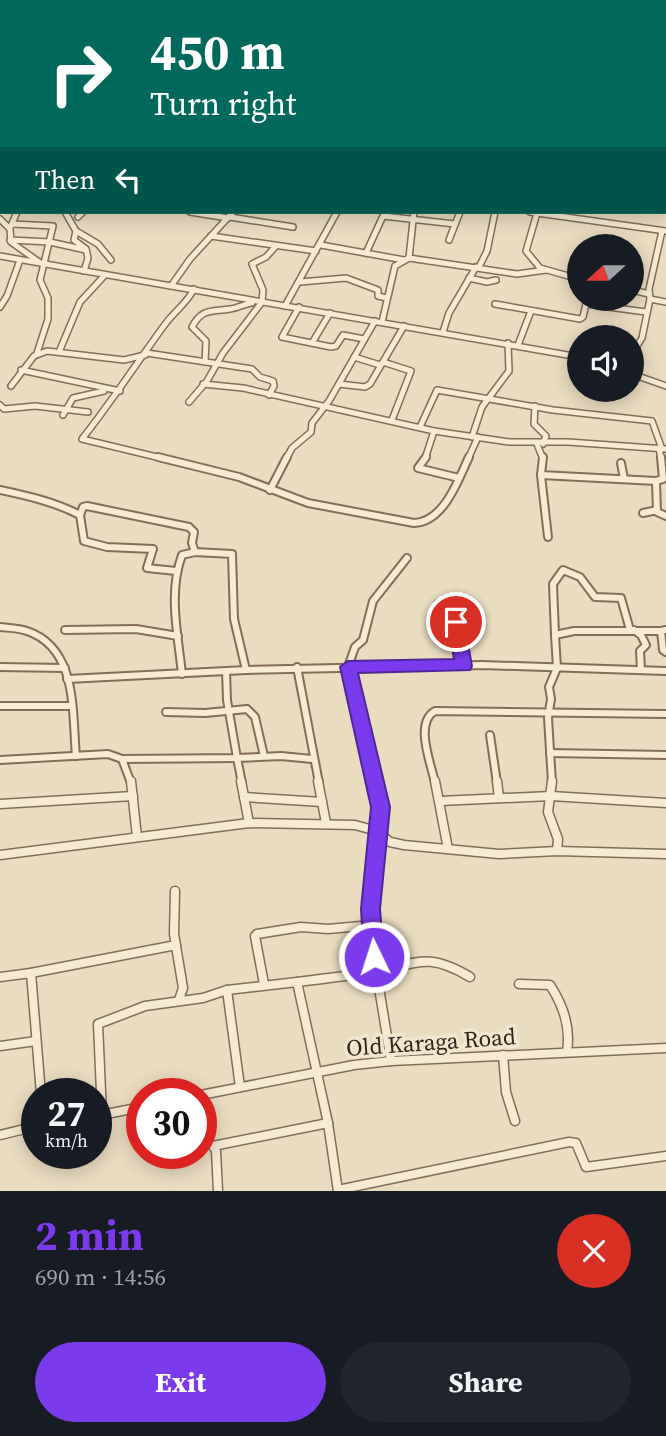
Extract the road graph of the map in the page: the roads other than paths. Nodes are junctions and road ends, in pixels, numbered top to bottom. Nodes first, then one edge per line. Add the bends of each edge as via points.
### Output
1 (16, 214) edge
2 (66, 214) edge
3 (210, 214) edge
4 (336, 214) edge
5 (413, 214) edge
6 (459, 214) edge
7 (495, 214) edge
8 (533, 214) edge
9 (547, 214) edge
10 (231, 216) edge
11 (0, 219) edge
12 (455, 224) junction
13 (11, 226) junction
14 (293, 227) dead end
15 (76, 231) junction
16 (664, 231) edge
17 (211, 236) junction
18 (10, 240) junction
19 (449, 240) dead end
20 (50, 242) junction
21 (321, 245) junction
22 (276, 246) junction
23 (86, 250) junction
24 (316, 251) junction
25 (366, 253) junction
26 (0, 256) edge
27 (406, 259) junction
28 (20, 260) junction
29 (111, 260) dead end
30 (41, 263) junction
31 (477, 267) junction
32 (546, 270) junction
33 (84, 271) junction
34 (105, 275) junction
35 (567, 276) edge
36 (469, 278) junction
37 (496, 280) dead end
38 (300, 282) junction
39 (171, 285) junction
40 (194, 289) junction
41 (644, 294) edge
42 (649, 296) junction
43 (387, 298) junction
44 (261, 302) junction
45 (666, 302) edge
46 (495, 304) dead end
47 (285, 306) junction
48 (0, 307) edge
49 (299, 307) junction
50 (531, 311) junction
51 (584, 312) edge
52 (646, 312) joint
53 (330, 313) junction
54 (375, 321) junction
55 (382, 322) junction
56 (644, 325) edge
57 (404, 326) junction
58 (443, 332) junction
59 (364, 339) junction
60 (313, 343) junction
61 (508, 343) junction
62 (518, 345) junction
63 (59, 352) junction
64 (37, 353) junction
65 (146, 354) junction
66 (567, 355) edge
67 (354, 357) junction
68 (205, 362) junction
69 (382, 364) junction
70 (216, 365) junction
71 (21, 370) junction
72 (644, 378) edge
73 (203, 384) junction
74 (339, 384) junction
75 (11, 386) dead end
76 (666, 386) edge
77 (110, 390) junction
78 (120, 391) junction
79 (269, 395) junction
80 (488, 398) junction
81 (189, 402) dead end
82 (331, 404) junction
83 (0, 405) edge
84 (323, 405) junction
85 (536, 406) junction
86 (65, 408) junction
87 (88, 412) dead end
88 (63, 415) dead end
89 (392, 419) junction
90 (420, 427) junction
91 (434, 431) junction
92 (475, 437) junction
93 (540, 444) junction
94 (662, 449) edge
95 (621, 463) dead end
96 (541, 475) junction
97 (665, 475) edge
98 (459, 478) junction
99 (624, 479) junction
100 (656, 481) junction
101 (0, 490) edge
102 (270, 490) junction
103 (656, 510) junction
104 (643, 513) dead end
105 (80, 514) junction
106 (666, 516) edge
107 (548, 537) dead end
108 (195, 552) junction
109 (407, 558) dead end
110 (176, 571) junction
111 (438, 604) dead end
112 (0, 627) edge
113 (65, 630) dead end
114 (632, 630) junction
115 (664, 631) edge
116 (555, 635) junction
117 (178, 636) junction
118 (666, 652) edge
119 (464, 666) junction
120 (0, 667) edge
121 (297, 667) junction
122 (348, 667) junction
123 (65, 668) junction
124 (557, 668) junction
125 (246, 670) junction
126 (641, 670) junction
127 (226, 671) junction
128 (666, 671) edge
129 (182, 674) junction
130 (67, 679) junction
131 (0, 706) edge
132 (71, 706) junction
133 (230, 710) junction
134 (548, 710) junction
135 (166, 712) dead end
136 (666, 714) edge
137 (490, 735) dead end
138 (550, 753) junction
139 (666, 755) edge
140 (76, 756) junction
141 (264, 756) junction
142 (237, 758) junction
143 (122, 759) junction
144 (312, 759) junction
145 (0, 760) edge
146 (133, 796) junction
147 (551, 796) junction
148 (244, 797) junction
149 (499, 798) junction
150 (440, 801) junction
151 (322, 802) junction
152 (666, 803) edge
153 (0, 804) edge
154 (249, 823) junction
155 (326, 823) junction
156 (377, 831) junction
157 (137, 836) junction
158 (448, 849) junction
159 (557, 851) junction
160 (0, 855) edge
161 (666, 855) edge
162 (175, 891) dead end
163 (372, 925) junction
164 (176, 945) junction
165 (376, 971) junction
166 (30, 973) junction
167 (0, 977) edge
168 (470, 977) dead end
169 (297, 982) junction
170 (264, 984) junction
171 (519, 985) dead end
172 (227, 990) junction
173 (179, 1000) junction
174 (36, 1041) junction
175 (0, 1046) edge
176 (666, 1048) edge
177 (567, 1051) junction
178 (503, 1055) junction
179 (391, 1061) junction
180 (317, 1072) junction
181 (39, 1078) edge
182 (99, 1078) edge
183 (240, 1087) junction
184 (217, 1092) edge
185 (515, 1121) dead end
186 (328, 1123) junction
187 (21, 1130) edge
188 (0, 1135) edge
189 (666, 1156) edge
190 (218, 1191) edge
191 (338, 1191) edge

1 - 13 street
2 - 15 street
3 - 10 street
4 - 21 street
5 - 12 street
5 - 25 street via 381,217
5 - 27 street
6 - 12 street
7 - 31 street via 487,251
8 - 32 street via 526,251 535,265
9 - 16 street
10 - 14 street
10 - 17 street
11 - 13 street
12 - 19 street
13 - 18 street
13 - 20 street via 53,226
15 - 23 street via 74,240
15 - 29 street via 98,244
16 - 42 street
17 - 22 street
17 - 39 street
18 - 20 street
18 - 30 street
20 - 23 street
20 - 30 street
21 - 24 street
21 - 25 street
22 - 24 street
22 - 44 street via 252,264 263,290
23 - 33 street
24 - 38 street
25 - 27 street
26 - 28 street
27 - 31 street
27 - 43 street via 395,267
28 - 30 street
28 - 48 street
30 - 33 street
30 - 64 street via 40,280 48,290 48,304
31 - 32 street via 522,275
31 - 36 street
32 - 35 street
33 - 34 street
34 - 39 street
34 - 63 street via 79,302
36 - 37 street
36 - 58 street
38 - 43 street via 346,278 373,286 378,296
38 - 47 street
39 - 40 street
40 - 44 street
40 - 65 street
41 - 42 street
42 - 45 street
42 - 52 street
43 - 55 street
44 - 47 street
44 - 68 street via 199,313 192,327 206,341
44 - 70 street
46 - 50 street
47 - 49 street
49 - 53 street
49 - 60 street via 281,335
50 - 51 street via 580,319
50 - 62 street
52 - 56 street
53 - 54 street
53 - 60 street
54 - 55 street
54 - 59 street
55 - 57 street
57 - 58 street
57 - 69 street
58 - 61 street
59 - 60 street via 343,335 336,346
59 - 67 street
61 - 62 street
61 - 80 street via 509,371
62 - 66 street
63 - 64 street
63 - 65 street via 124,360
64 - 71 street
65 - 68 street
65 - 78 street
67 - 69 street
67 - 74 street
68 - 70 street
69 - 74 street via 369,386
69 - 89 street via 411,371
70 - 73 street
70 - 79 street via 255,371 273,381
71 - 75 street
71 - 77 street
72 - 76 street
73 - 79 street
73 - 81 street
74 - 82 street
77 - 78 street
77 - 86 street via 73,396
78 - 102 street via 82,439 239,477
79 - 84 street
80 - 85 street
80 - 90 street via 437,390
80 - 92 street
82 - 84 street
82 - 89 street
83 - 86 street via 4,409
84 - 102 street via 311,432 292,448
85 - 93 street via 534,424 546,436
85 - 94 street via 652,421
86 - 87 street
86 - 88 street
89 - 90 street
90 - 91 street
91 - 92 street
91 - 98 street via 428,455 418,468
92 - 93 street
92 - 98 street
93 - 94 street
93 - 96 street
94 - 97 street
95 - 99 street
96 - 99 street
96 - 107 street
97 - 100 street
98 - 102 street via 423,523 308,503
99 - 100 street
100 - 103 street
101 - 105 street via 54,502
103 - 104 street
103 - 106 street
105 - 108 street via 88,506 189,527 194,532
105 - 110 street via 84,541 153,549 147,568
108 - 110 street via 182,555
108 - 125 street via 232,554 234,619
109 - 122 street via 373,601 363,640 355,647
110 - 117 street
111 - 119 street via 455,609
112 - 123 street via 24,628 54,644
113 - 117 street via 136,629
114 - 115 street
114 - 116 street
114 - 116 street via 621,598 598,599 580,577 563,570 553,584
114 - 126 street via 646,645 640,651
115 - 118 street
116 - 124 street
117 - 129 street
119 - 122 street
119 - 124 street
120 - 123 street
121 - 122 street
121 - 125 street
121 - 144 street
122 - 156 street via 377,782 381,807
123 - 130 street
124 - 126 street
124 - 134 street via 549,687
125 - 127 street
126 - 128 street
127 - 129 street
127 - 133 street
129 - 130 street
130 - 132 street
131 - 132 street
132 - 140 street
133 - 135 street
133 - 141 street via 251,711
133 - 142 street
134 - 136 street
134 - 138 street
134 - 150 street via 432,711 426,716 424,726
137 - 149 street
138 - 139 street
138 - 147 street
140 - 143 street via 108,754
140 - 145 street
141 - 142 street
141 - 144 street
142 - 143 street
142 - 148 street
143 - 146 street
144 - 151 street
146 - 153 street
146 - 157 street
147 - 149 street
147 - 152 street
147 - 159 street via 548,817 553,821
148 - 151 street
148 - 154 street
149 - 150 street
150 - 158 street
151 - 155 street
154 - 155 street
154 - 157 street
155 - 156 street
156 - 158 street via 390,842
156 - 163 street
157 - 160 street
158 - 159 street via 499,854
159 - 161 street
162 - 164 street
163 - 165 street
163 - 170 street via 257,933
164 - 166 street
164 - 173 street via 183,988
165 - 168 street via 407,962 435,961
165 - 169 street
165 - 179 street
166 - 167 street
166 - 174 street
169 - 170 street
169 - 180 street
170 - 172 street
171 - 177 street via 550,985 567,1024
172 - 173 street
172 - 183 street
173 - 182 street via 119,1014 98,1024
174 - 175 street
174 - 181 street
176 - 177 street, Old Karaga Road
177 - 178 street, Old Karaga Road
178 - 179 street, Old Karaga Road
178 - 185 street via 506,1092
179 - 180 street, Old Karaga Road
180 - 183 street, Old Karaga Road
180 - 186 street
183 - 184 street, Old Karaga Road
186 - 190 street via 213,1146
186 - 191 street
187 - 188 street
189 - 191 street via 586,1167 576,1143 569,1142

